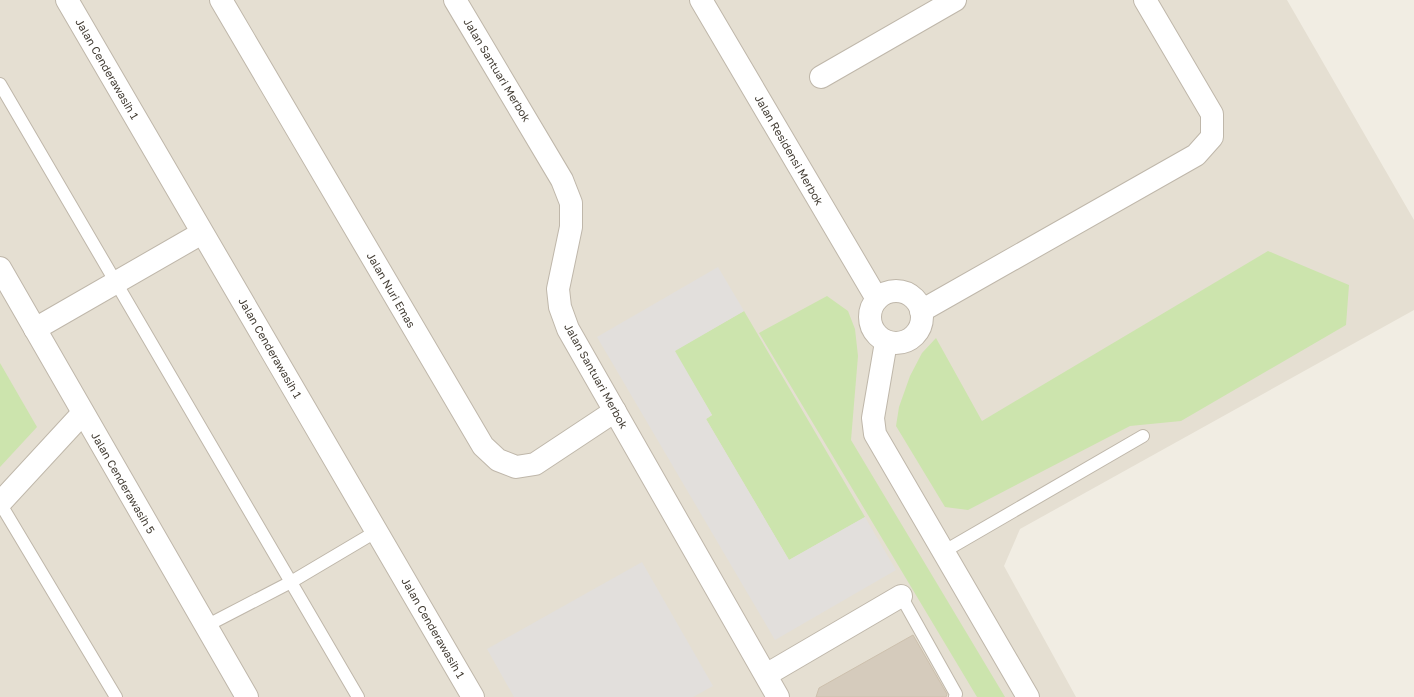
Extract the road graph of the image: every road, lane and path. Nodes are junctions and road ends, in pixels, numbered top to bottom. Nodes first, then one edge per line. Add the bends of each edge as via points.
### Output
1 (67, 0) edge
2 (221, 0) edge
3 (455, 0) edge
4 (701, 0) edge
5 (955, 0) edge
6 (1145, 0) edge
7 (822, 77) dead end
8 (0, 84) edge
9 (202, 232) junction
10 (0, 268) edge
11 (116, 282) junction
12 (877, 299) junction
13 (921, 311) junction
14 (35, 329) junction
15 (886, 342) junction
16 (615, 411) junction
17 (83, 413) junction
18 (1143, 436) dead end
19 (0, 503) edge
20 (377, 531) junction
21 (943, 552) junction
22 (291, 582) junction
23 (901, 596) joint
24 (206, 626) junction
25 (766, 675) junction
26 (116, 697) edge
27 (247, 697) edge
28 (358, 697) edge
29 (473, 697) edge
30 (778, 697) edge
31 (955, 697) edge
32 (1028, 697) edge

1 - 9 street, Jalan Cenderawasih 1
2 - 16 street, Jalan Nuri Emas via 483,446 498,460 516,467 535,464
3 - 16 street, Jalan Santuari Merbok via 562,180 572,204 571,227 558,289 560,307 568,329
4 - 12 street, Jalan Residensi Merbok
5 - 7 street
6 - 13 street via 1212,114 1212,137 1196,155
8 - 11 lane
9 - 11 street
9 - 20 street, Jalan Cenderawasih 1
10 - 14 street, Jalan Cenderawasih 5
11 - 14 street
11 - 22 lane
12 - 13 street via 890,292 906,293 913,298
12 - 15 street via 872,306 870,323 879,338
13 - 15 street via 921,323 916,334 902,343
14 - 17 street, Jalan Cenderawasih 5
15 - 21 street via 873,418 875,434
16 - 25 street, Jalan Santuari Merbok
17 - 19 street
17 - 24 street, Jalan Cenderawasih 5
18 - 21 lane
19 - 26 lane
20 - 22 lane
20 - 29 street, Jalan Cenderawasih 1
21 - 32 street
22 - 24 lane
22 - 28 lane
23 - 25 street
23 - 31 lane via 956,694
24 - 27 street, Jalan Cenderawasih 5
25 - 30 street, Jalan Santuari Merbok

